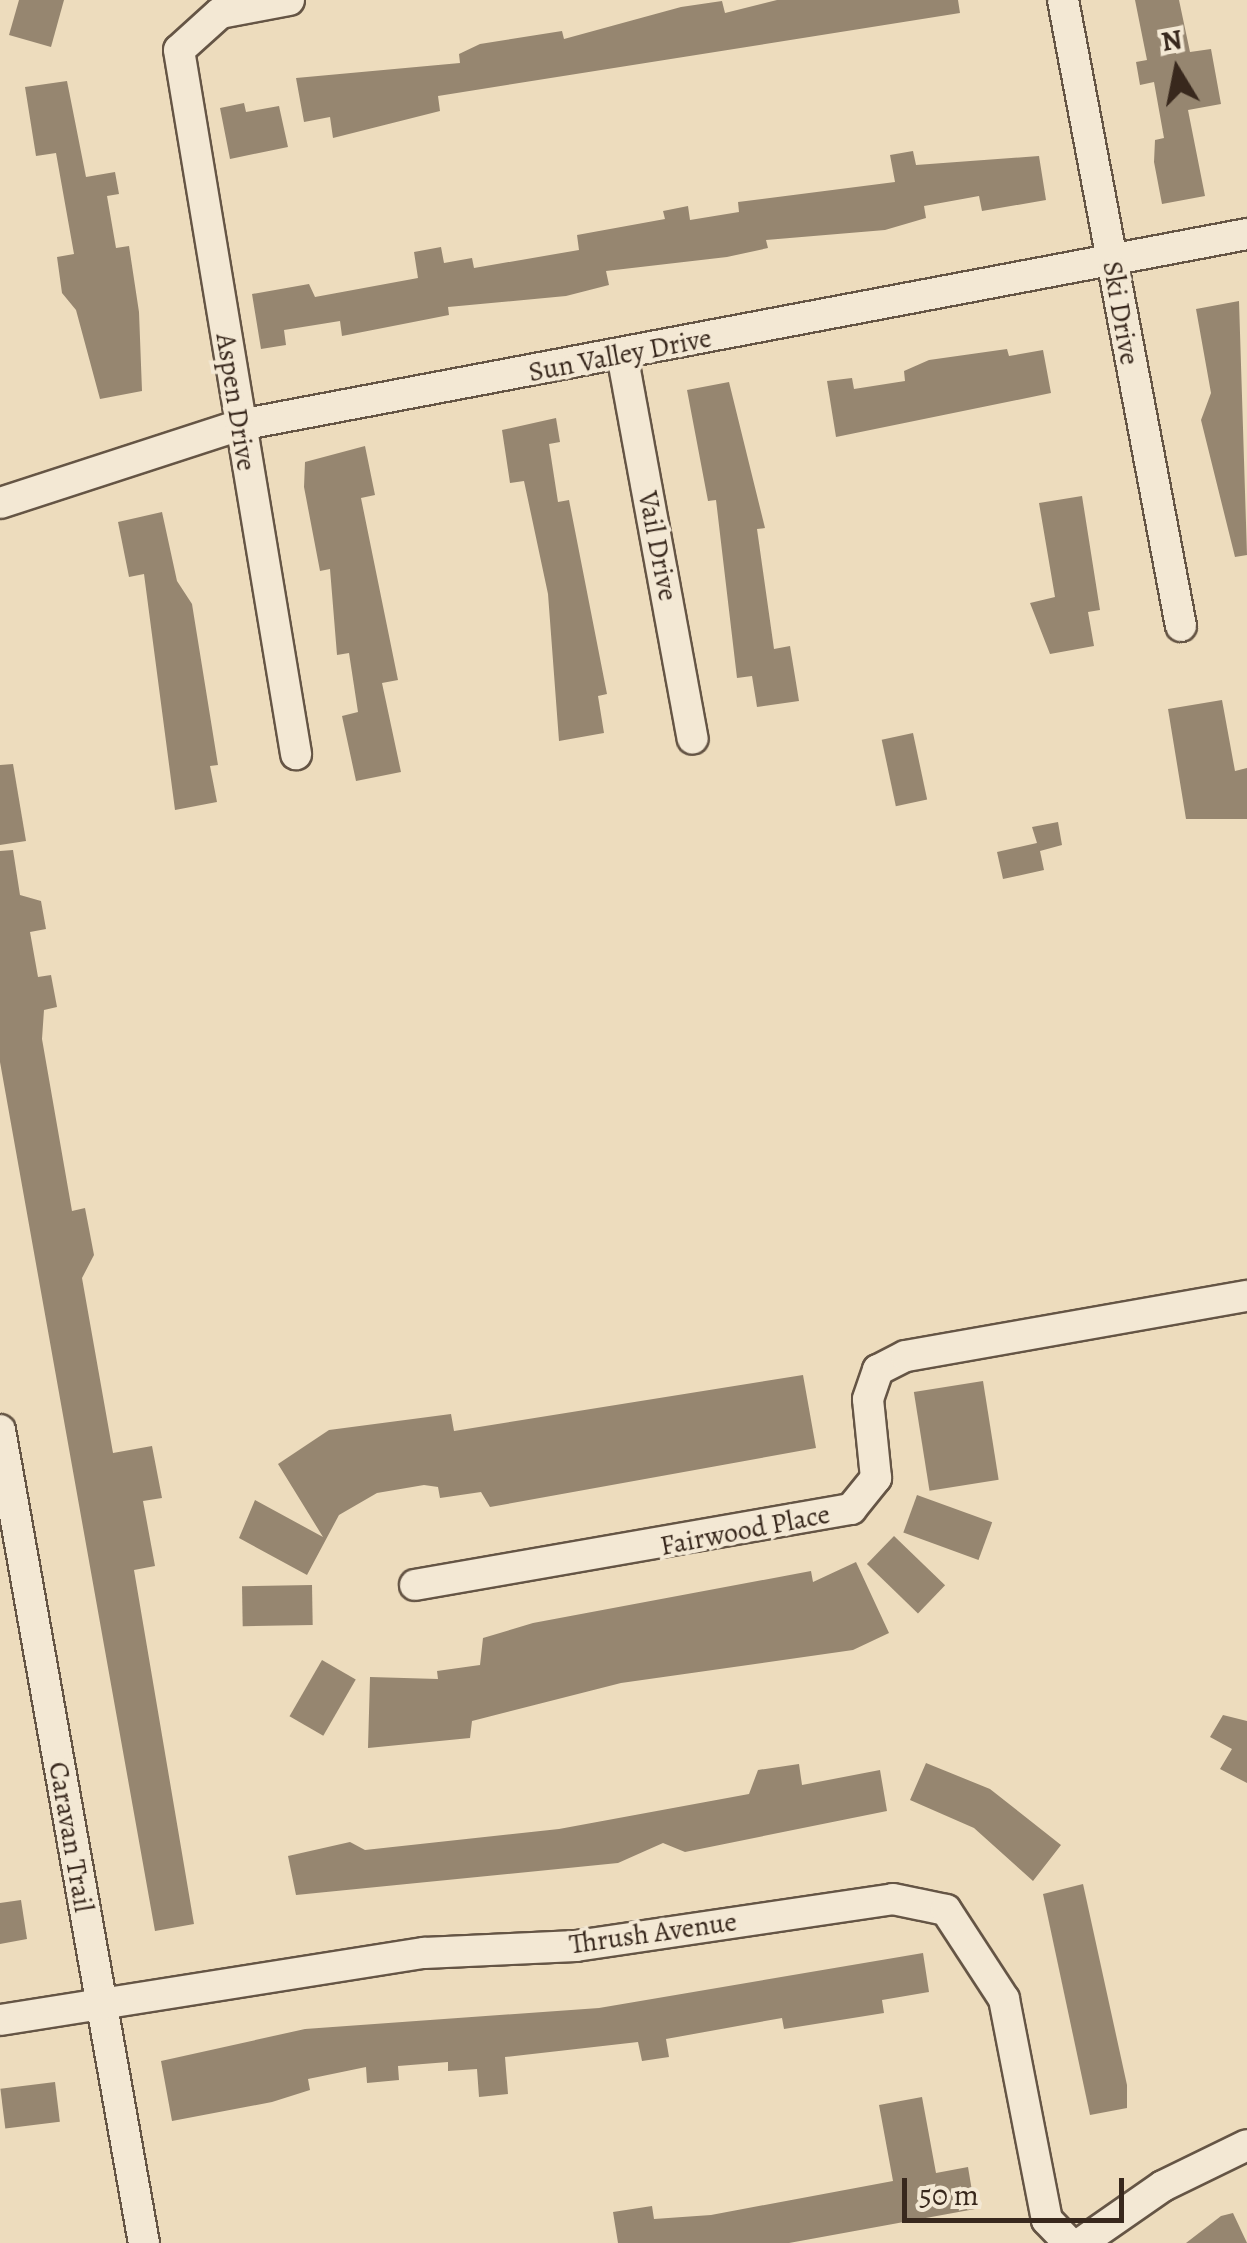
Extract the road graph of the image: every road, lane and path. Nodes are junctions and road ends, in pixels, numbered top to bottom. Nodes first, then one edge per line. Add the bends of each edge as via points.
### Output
1 (289, 0) edge
2 (1063, 0) edge
3 (1247, 234) edge
4 (1112, 259) junction
5 (622, 354) junction
6 (240, 425) junction
7 (0, 503) edge
8 (1181, 626) dead end
9 (694, 738) dead end
10 (296, 754) dead end
11 (1247, 1296) edge
12 (0, 1430) edge
13 (414, 1585) dead end
14 (30, 1606) junction
15 (0, 1611) edge
16 (100, 2004) junction
17 (0, 2020) edge
18 (1247, 2145) edge
19 (144, 2243) edge
20 (1069, 2243) edge
21 (1081, 2243) edge

1 - 6 street, Aspen Drive via 220,14 179,50
2 - 4 street, Ski Drive
3 - 4 street, Sun Valley Drive
4 - 5 street, Sun Valley Drive
4 - 8 street, Ski Drive
5 - 6 street, Sun Valley Drive
5 - 9 street, Vail Drive
6 - 7 street, Sun Valley Drive
6 - 10 street, Aspen Drive
11 - 13 street, Fairwood Place via 906,1356 878,1370 868,1399 876,1478 851,1509
12 - 14 street, Caravan Trail
14 - 15 street
14 - 16 street, Caravan Trail
16 - 17 street, Thrush Avenue
16 - 19 street, Caravan Trail
16 - 20 street, Thrush Avenue via 424,1953 576,1946 893,1898 946,1910 1004,1998 1047,2220
18 - 21 street via 1162,2186

